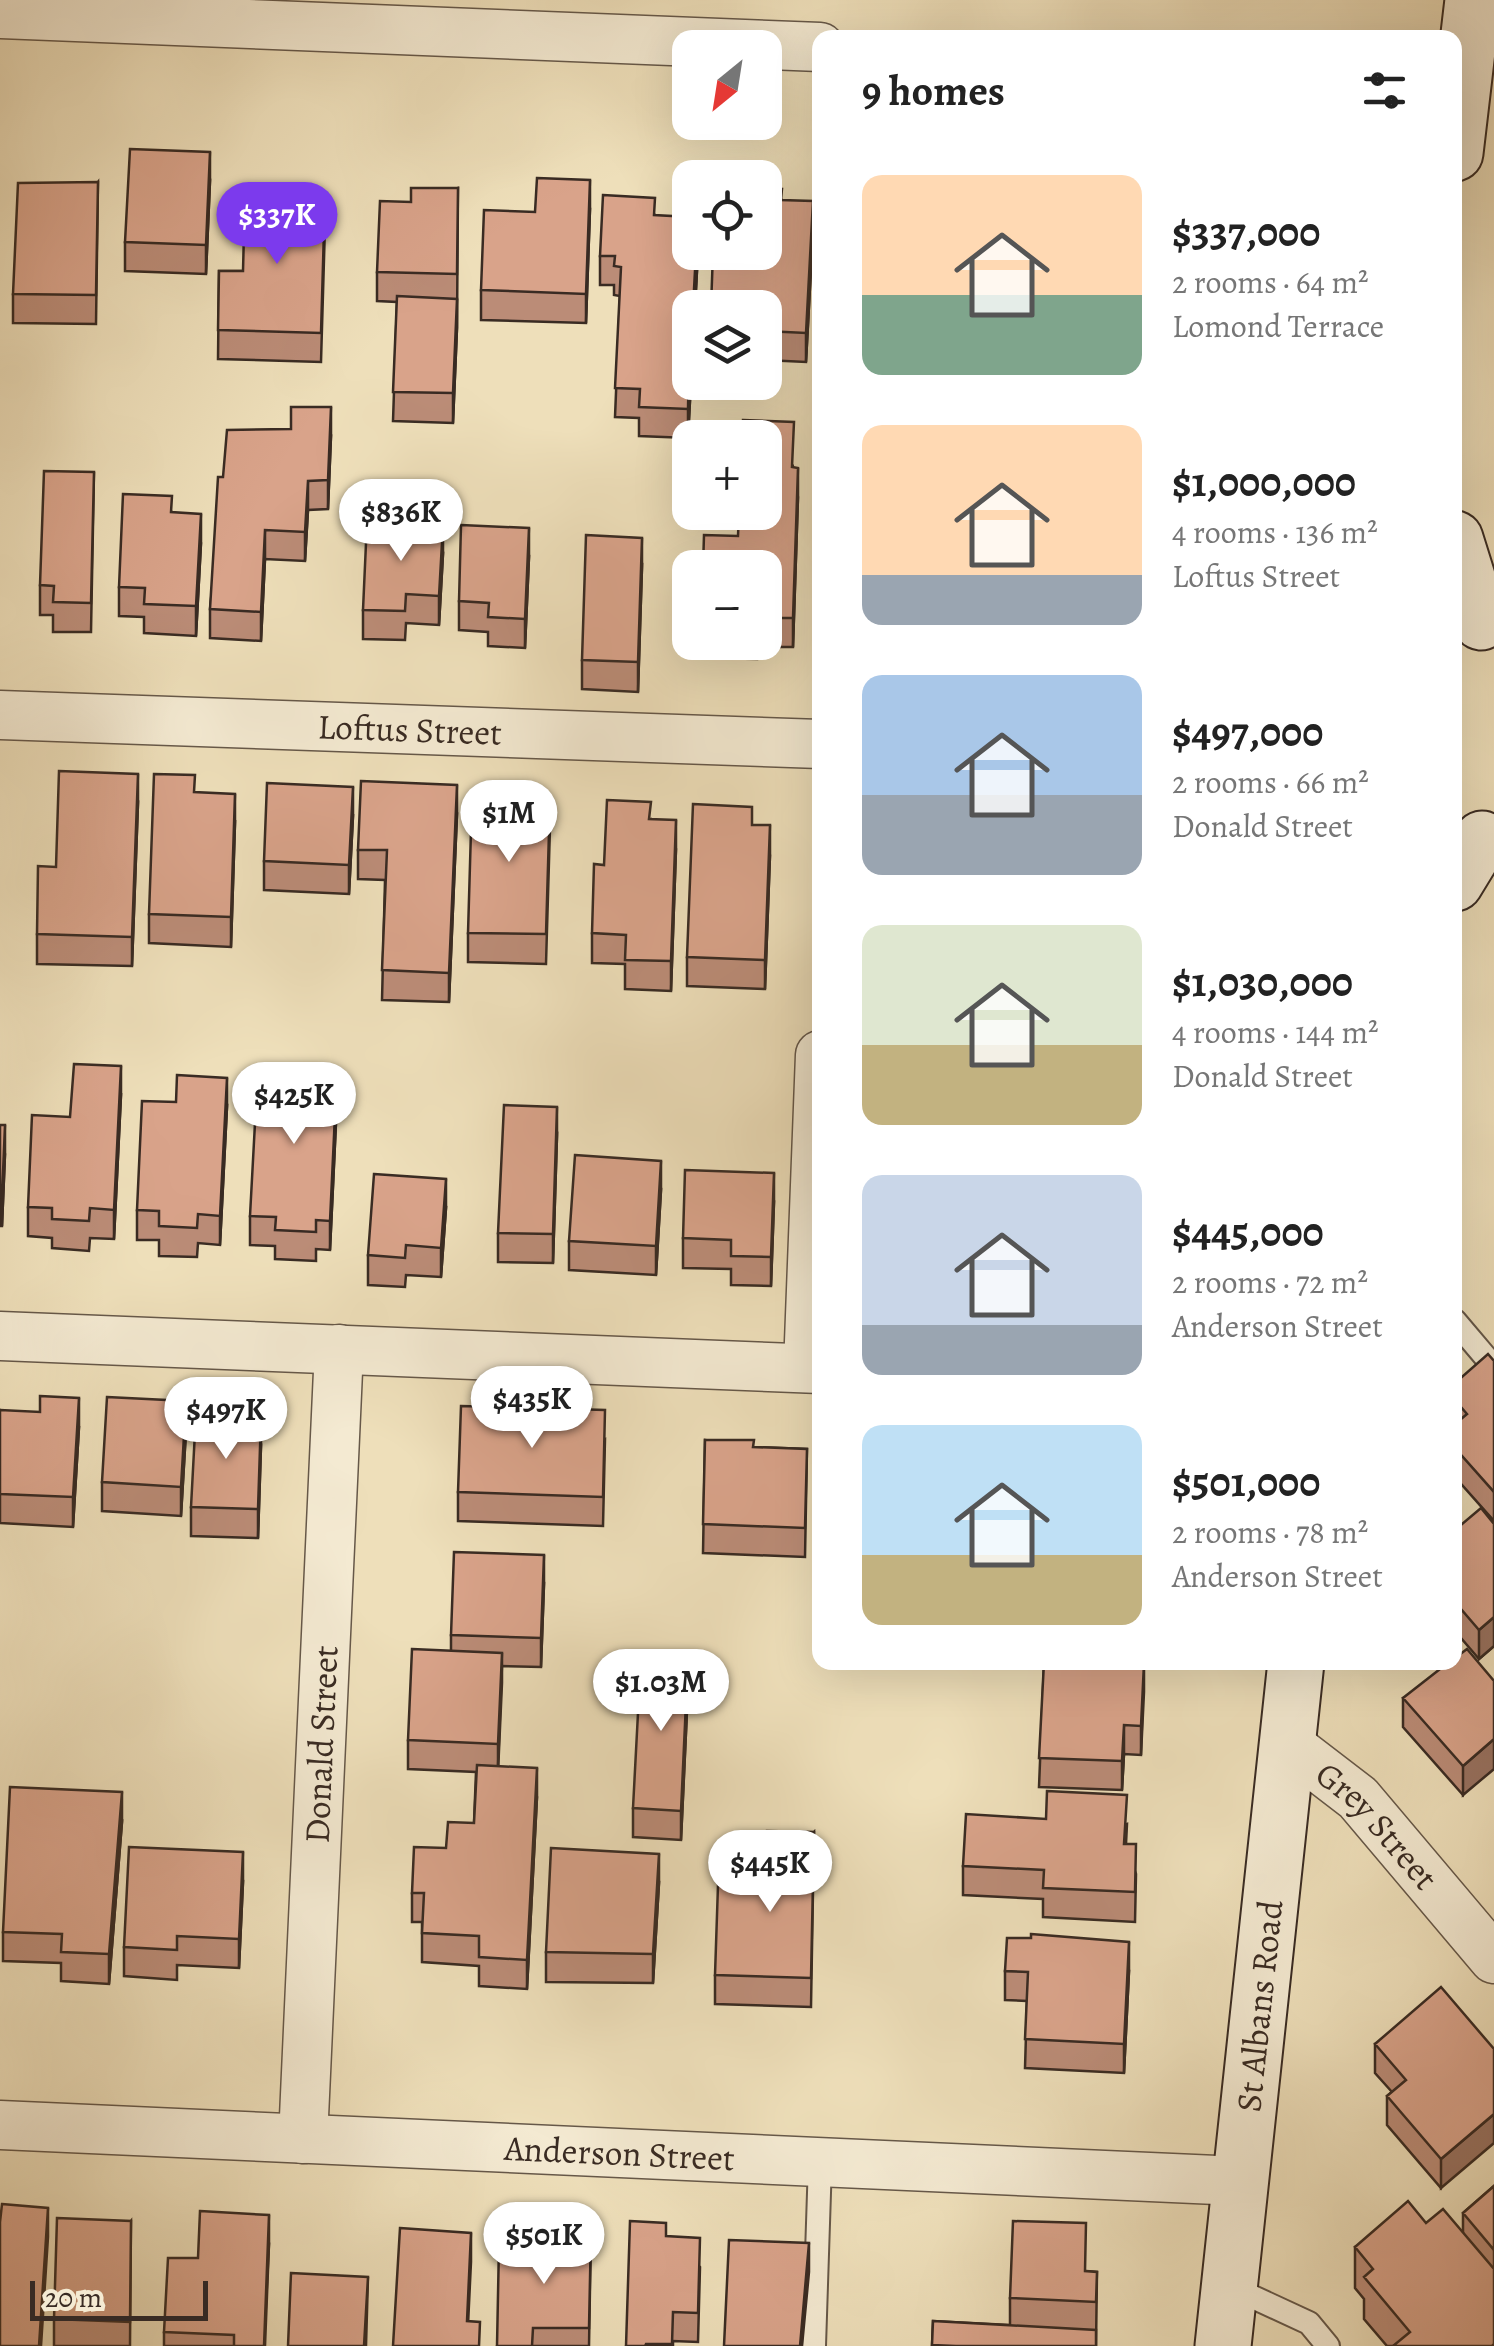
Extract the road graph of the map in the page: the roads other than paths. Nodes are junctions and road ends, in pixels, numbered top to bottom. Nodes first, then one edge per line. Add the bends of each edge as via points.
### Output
1 (1473, 0) edge
2 (0, 14) edge
3 (812, 47) edge
4 (1462, 62) edge
5 (1462, 566) edge
6 (1477, 623) edge
7 (0, 715) edge
8 (812, 744) edge
9 (1462, 1329) edge
10 (0, 1336) edge
11 (338, 1350) junction
12 (1494, 1367) edge
13 (812, 1368) edge
14 (1295, 1670) edge
15 (1289, 1745) junction
16 (1494, 1959) edge
17 (0, 2125) edge
18 (303, 2139) junction
19 (820, 2162) junction
20 (1239, 2182) junction
21 (1229, 2286) junction
22 (814, 2346) edge
23 (1223, 2346) edge
24 (1328, 2346) edge

1 - 4 street
2 - 3 street
5 - 6 street
7 - 8 street, Loftus Street
9 - 12 lane
10 - 11 street
11 - 13 street
11 - 18 street, Donald Street
14 - 15 street, St Albans Road
15 - 16 street, Grey Street via 1358,1798
15 - 20 street, St Albans Road
17 - 18 street, Anderson Street
18 - 19 street, Anderson Street
19 - 20 street, Anderson Street
19 - 22 lane
20 - 21 street, St Albans Road
21 - 23 street, St Albans Road
21 - 24 lane via 1308,2323

